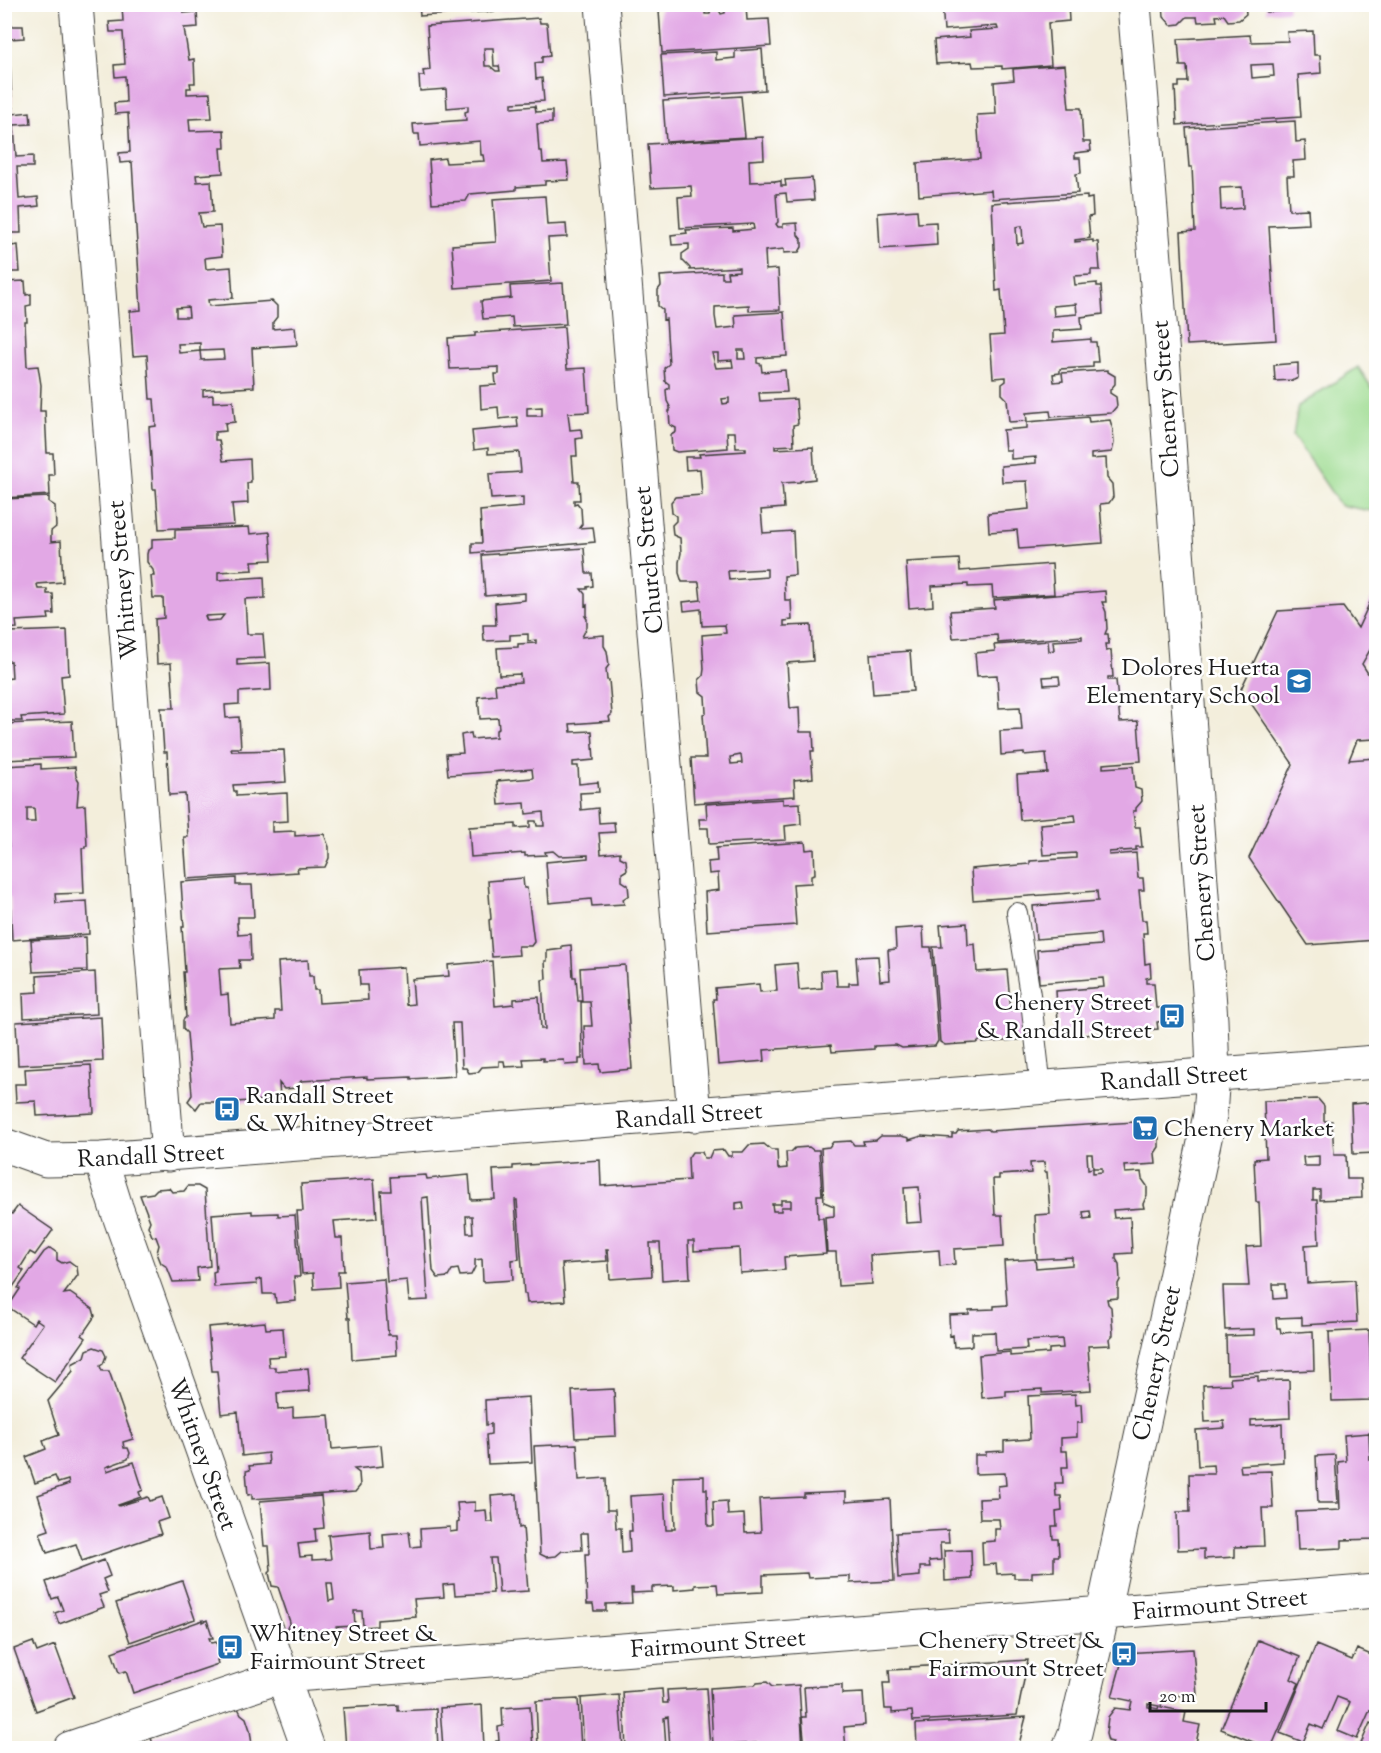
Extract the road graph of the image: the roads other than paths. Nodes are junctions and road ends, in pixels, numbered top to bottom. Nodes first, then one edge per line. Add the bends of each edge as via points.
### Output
1 (76, 4) edge
2 (602, 4) edge
3 (1134, 4) edge
4 (1017, 913) dead end
5 (1377, 1062) edge
6 (1214, 1074) junction
7 (1041, 1088) junction
8 (694, 1114) junction
9 (4, 1145) edge
10 (168, 1155) junction
11 (101, 1159) junction
12 (1377, 1591) edge
13 (1102, 1613) junction
14 (282, 1676) junction
15 (70, 1749) edge
16 (308, 1749) edge
17 (1069, 1749) edge

1 - 10 street, Whitney Street
2 - 8 street, Church Street
3 - 6 street, Chenery Street
4 - 7 lane
5 - 6 street, Randall Street
6 - 7 street, Randall Street
6 - 13 street, Chenery Street via 1210,1115
7 - 8 street, Randall Street
8 - 10 street, Randall Street
9 - 11 street, Randall Street via 46,1160
10 - 11 street, Randall Street
11 - 14 street, Whitney Street
12 - 13 street, Fairmount Street
13 - 14 street, Fairmount Street
13 - 17 street, Chenery Street
14 - 15 street, Fairmount Street
14 - 16 street, Whitney Street

